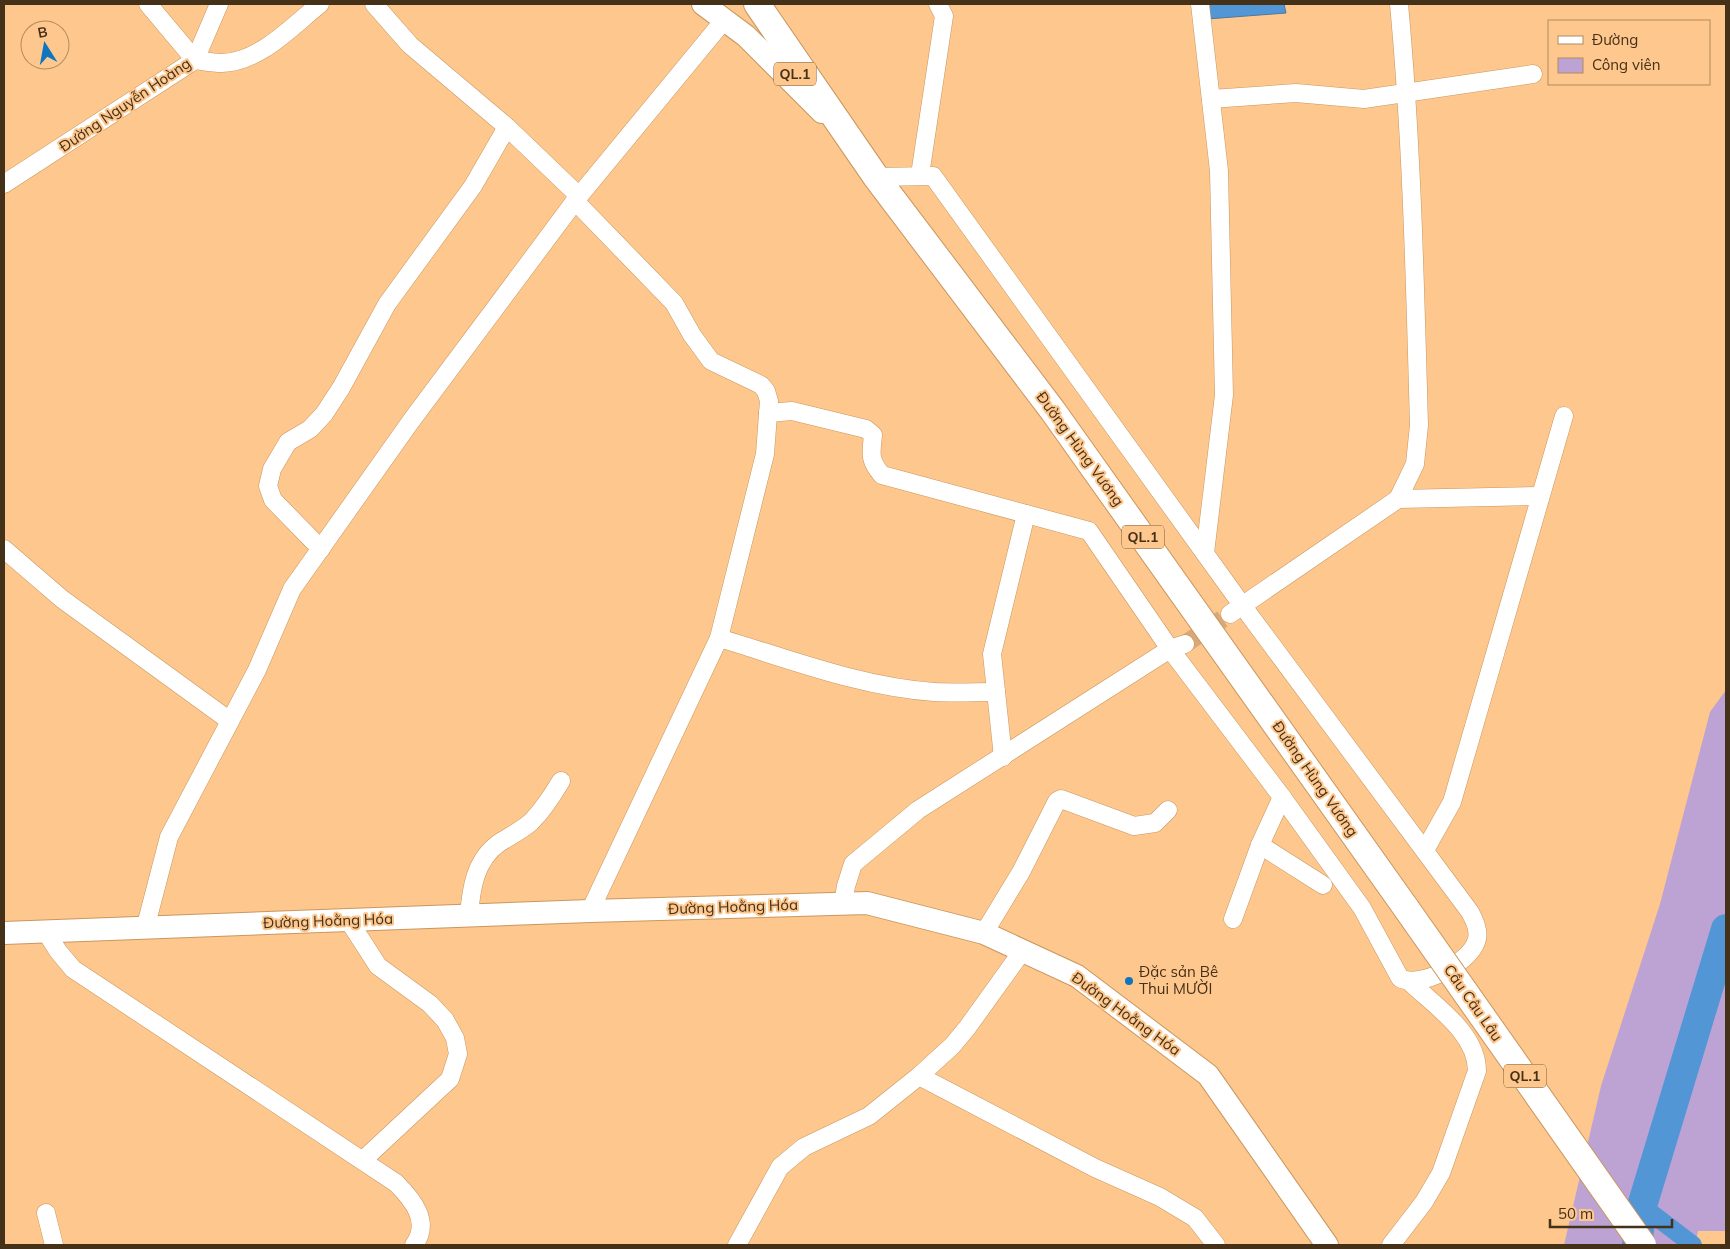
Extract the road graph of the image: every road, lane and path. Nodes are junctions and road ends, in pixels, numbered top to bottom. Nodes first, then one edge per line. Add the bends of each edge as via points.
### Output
1 (148, 4) edge
2 (219, 4) edge
3 (320, 4) edge
4 (374, 4) edge
5 (703, 4) edge
6 (757, 4) edge
7 (938, 4) edge
8 (1200, 4) edge
9 (1399, 4) edge
10 (733, 11) edge
11 (195, 60) junction
12 (1533, 74) dead end
13 (1407, 93) junction
14 (1211, 99) junction
15 (507, 127) junction
16 (852, 142) junction
17 (920, 175) junction
18 (876, 177) junction
19 (4, 184) edge
20 (577, 199) junction
21 (768, 413) junction
22 (1564, 416) dead end
23 (1540, 496) junction
24 (1398, 499) junction
25 (1026, 514) junction
26 (4, 549) edge
27 (321, 549) junction
28 (1205, 553) junction
29 (1236, 610) junction
30 (719, 638) junction
31 (1178, 647) junction
32 (996, 692) junction
33 (230, 721) junction
34 (1002, 757) junction
35 (561, 781) dead end
36 (1282, 798) junction
37 (1168, 810) dead end
38 (1260, 845) junction
39 (1426, 850) junction
40 (1323, 886) dead end
41 (843, 904) junction
42 (1406, 908) joint
43 (590, 911) junction
44 (469, 916) junction
45 (1233, 919) dead end
46 (349, 920) junction
47 (145, 929) junction
48 (46, 932) junction
49 (4, 933) edge
50 (984, 933) junction
51 (1023, 950) junction
52 (1410, 982) junction
53 (919, 1076) junction
54 (363, 1160) junction
55 (46, 1213) dead end
56 (421, 1243) edge
57 (54, 1245) edge
58 (737, 1245) edge
59 (1216, 1245) edge
60 (1327, 1245) edge
61 (1391, 1245) edge
62 (1643, 1245) edge

1 - 11 street
2 - 11 street, Đường Nguyễn Hoàng
3 - 11 street via 273,42 244,58 221,63
4 - 15 street via 410,45
5 - 10 main road
6 - 16 highway, Đường Hùng Vương / QL.1
7 - 17 street via 944,16
8 - 14 street
9 - 13 street
10 - 16 highway, Đường Hùng Vương / QL.1 via 768,42
10 - 20 street
11 - 19 street, Đường Nguyễn Hoàng
12 - 13 street
13 - 14 street via 1364,99 1296,93
13 - 24 street via 1419,425 1415,464
14 - 28 street via 1219,170 1224,395
15 - 20 street
15 - 27 street via 473,186 387,304 324,414 310,429 288,442 272,469 268,486 273,500
16 - 18 highway, Đường Hùng Vương / QL.1
17 - 18 street
17 - 28 street via 933,176
18 - 42 highway, Đường Hùng Vương / QL.1 via 1053,411
20 - 21 street via 674,303 711,361 764,388
20 - 27 street via 417,413
21 - 25 street via 792,411 866,429 873,435 873,465 882,475
21 - 30 street via 765,454
22 - 23 street
23 - 24 street
23 - 39 street via 1452,802
24 - 29 street
25 - 31 street via 1089,531
25 - 32 street via 992,654
26 - 33 street via 62,598
27 - 33 street via 292,589 257,670
28 - 29 street
29 - 39 street
30 - 32 street via 852,678 892,686 934,692
30 - 43 street
31 - 34 street
31 - 36 street
32 - 34 street
33 - 47 street via 169,837
34 - 41 street via 918,810 853,864
35 - 44 street via 530,823 496,845 483,862 474,877
36 - 38 street
36 - 52 street via 1362,908 1400,978
37 - 50 street via 1154,823 1134,826 1061,799 1058,801
38 - 40 street
38 - 45 street
39 - 52 street via 1470,912 1477,942 1456,964 1434,976
41 - 43 main road, Đường Hoằng Hóa
41 - 50 main road, Đường Hoằng Hóa via 867,903
42 - 62 highway, Cầu Câu Lâu / QL.1, bridge
43 - 44 main road, Đường Hoằng Hóa
44 - 46 main road, Đường Hoằng Hóa
46 - 47 main road, Đường Hoằng Hóa
46 - 54 street via 378,966 430,1004 445,1020 455,1038 458,1054 450,1079
47 - 48 main road, Đường Hoằng Hóa
48 - 49 main road, Đường Hoằng Hóa
48 - 54 street via 73,969
50 - 51 main road, Đường Hoằng Hóa
51 - 53 street via 967,1028
51 - 60 main road, Đường Hoằng Hóa via 1077,976 1208,1075
52 - 61 street via 1464,1034 1475,1054 1476,1071 1441,1173 1424,1202
53 - 58 street via 869,1116 804,1147 780,1167
53 - 59 street via 1095,1168 1160,1197 1195,1218
54 - 56 street via 409,1195 419,1212
55 - 57 street

